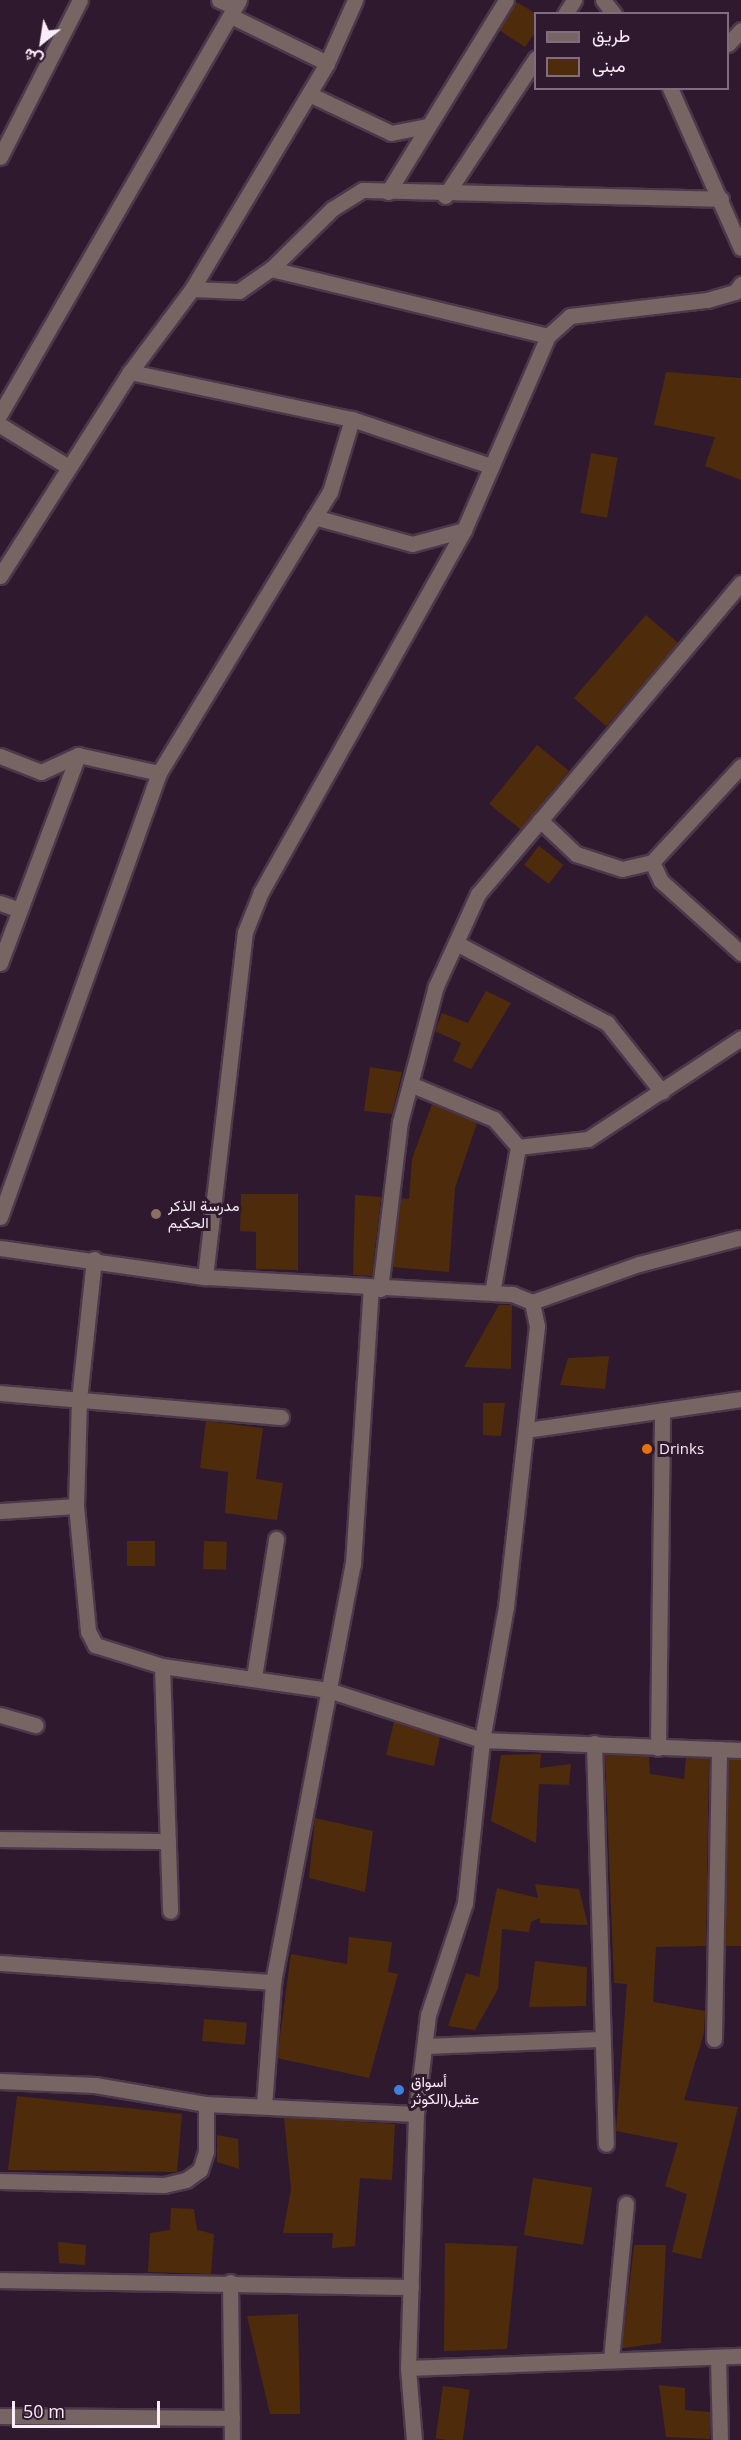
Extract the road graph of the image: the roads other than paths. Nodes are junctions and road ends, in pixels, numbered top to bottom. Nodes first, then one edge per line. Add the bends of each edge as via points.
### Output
1 (80, 0) edge
2 (219, 0) edge
3 (355, 0) edge
4 (506, 0) edge
5 (603, 0) edge
6 (235, 8) edge
7 (612, 12) edge
8 (741, 30) edge
9 (729, 43) edge
10 (534, 61) edge
11 (327, 63) junction
12 (677, 92) edge
13 (309, 94) junction
14 (428, 126) junction
15 (0, 157) edge
16 (388, 192) junction
17 (445, 196) junction
18 (721, 199) junction
19 (736, 218) edge
20 (741, 248) edge
21 (271, 268) junction
22 (741, 284) edge
23 (192, 289) junction
24 (548, 336) junction
25 (130, 372) junction
26 (0, 414) edge
27 (352, 419) junction
28 (0, 425) edge
29 (67, 466) junction
30 (491, 466) junction
31 (315, 518) junction
32 (464, 530) junction
33 (0, 576) edge
34 (741, 583) edge
35 (78, 755) junction
36 (0, 756) edge
37 (741, 766) edge
38 (159, 773) junction
39 (540, 820) junction
40 (652, 862) junction
41 (0, 903) edge
42 (20, 910) junction
43 (456, 943) junction
44 (741, 953) edge
45 (0, 963) edge
46 (741, 1038) edge
47 (410, 1084) junction
48 (662, 1092) junction
49 (518, 1147) junction
50 (0, 1217) edge
51 (739, 1238) dead end
52 (0, 1248) edge
53 (94, 1259) junction
54 (205, 1277) junction
55 (376, 1289) junction
56 (492, 1293) junction
57 (532, 1302) junction
58 (0, 1393) edge
59 (79, 1399) junction
60 (741, 1399) edge
61 (662, 1412) junction
62 (281, 1417) dead end
63 (526, 1430) junction
64 (76, 1506) junction
65 (0, 1511) edge
66 (276, 1539) dead end
67 (162, 1666) junction
68 (254, 1677) junction
69 (328, 1690) junction
70 (0, 1715) edge
71 (36, 1725) dead end
72 (482, 1740) junction
73 (594, 1743) junction
74 (658, 1748) junction
75 (718, 1749) junction
76 (741, 1750) edge
77 (0, 1839) edge
78 (168, 1841) junction
79 (170, 1911) dead end
80 (0, 1963) edge
81 (273, 1982) junction
82 (599, 2039) junction
83 (714, 2039) dead end
84 (427, 2046) junction
85 (0, 2081) edge
86 (206, 2104) junction
87 (264, 2106) junction
88 (416, 2114) junction
89 (606, 2144) dead end
90 (0, 2181) edge
91 (626, 2204) dead end
92 (0, 2280) edge
93 (230, 2282) junction
94 (411, 2287) junction
95 (741, 2356) edge
96 (718, 2357) junction
97 (611, 2359) junction
98 (408, 2368) junction
99 (0, 2416) edge
100 (232, 2418) junction
101 (232, 2440) edge
102 (414, 2440) edge
103 (720, 2440) edge

1 - 15 street
2 - 6 street
3 - 11 street
4 - 14 street
5 - 7 street
6 - 11 street
6 - 26 street
8 - 9 street
10 - 17 street
11 - 13 street
12 - 18 street
13 - 14 street via 391,133
13 - 23 street
14 - 16 street
16 - 17 street
16 - 21 street via 363,190 348,197
17 - 18 street
18 - 19 street
19 - 20 street
21 - 23 street via 239,291
21 - 24 street
22 - 24 street via 735,292 707,300 570,315
23 - 25 street
24 - 30 street
25 - 27 street
25 - 29 street
27 - 30 street
27 - 31 street via 330,492
28 - 29 street
29 - 33 street
30 - 32 street
31 - 32 street via 412,544
31 - 38 street
32 - 54 street via 261,892 245,932
34 - 39 street
35 - 36 street via 40,772
35 - 38 street
35 - 42 street
37 - 40 street
38 - 50 street
39 - 40 street via 576,854 622,869
39 - 43 street via 478,894
40 - 44 street via 661,881
41 - 42 street
42 - 45 street
43 - 47 street via 436,986
43 - 48 street via 607,1023
46 - 48 street
47 - 49 street via 494,1119
47 - 55 street via 400,1122
48 - 49 street via 588,1139
49 - 56 street
51 - 57 street via 639,1264
52 - 53 street
53 - 54 street
53 - 59 street
54 - 55 street
55 - 56 street
55 - 69 street via 353,1564
56 - 57 street
57 - 63 street via 537,1326
58 - 59 street
59 - 62 street
59 - 64 street
60 - 61 street
61 - 63 street
61 - 74 street
63 - 72 street via 506,1607
64 - 65 street
64 - 67 street via 88,1631 95,1645
66 - 68 street
67 - 68 street
67 - 78 street
68 - 69 street
69 - 72 street
69 - 81 street
70 - 71 street
72 - 73 street
72 - 84 street via 465,1903 428,2015
73 - 74 street
73 - 82 street
74 - 75 street
75 - 76 street
75 - 83 street
77 - 78 street
78 - 79 street
80 - 81 street
81 - 87 street
82 - 84 street
82 - 89 street
84 - 88 street
85 - 86 street via 95,2085
86 - 87 street
86 - 90 street via 206,2151 200,2170 186,2180 164,2185
87 - 88 street
88 - 94 street
91 - 97 street
92 - 93 street
93 - 94 street
93 - 100 street
94 - 98 street
95 - 96 street
96 - 97 street
96 - 103 street
97 - 98 street
98 - 102 street
99 - 100 street
100 - 101 street

